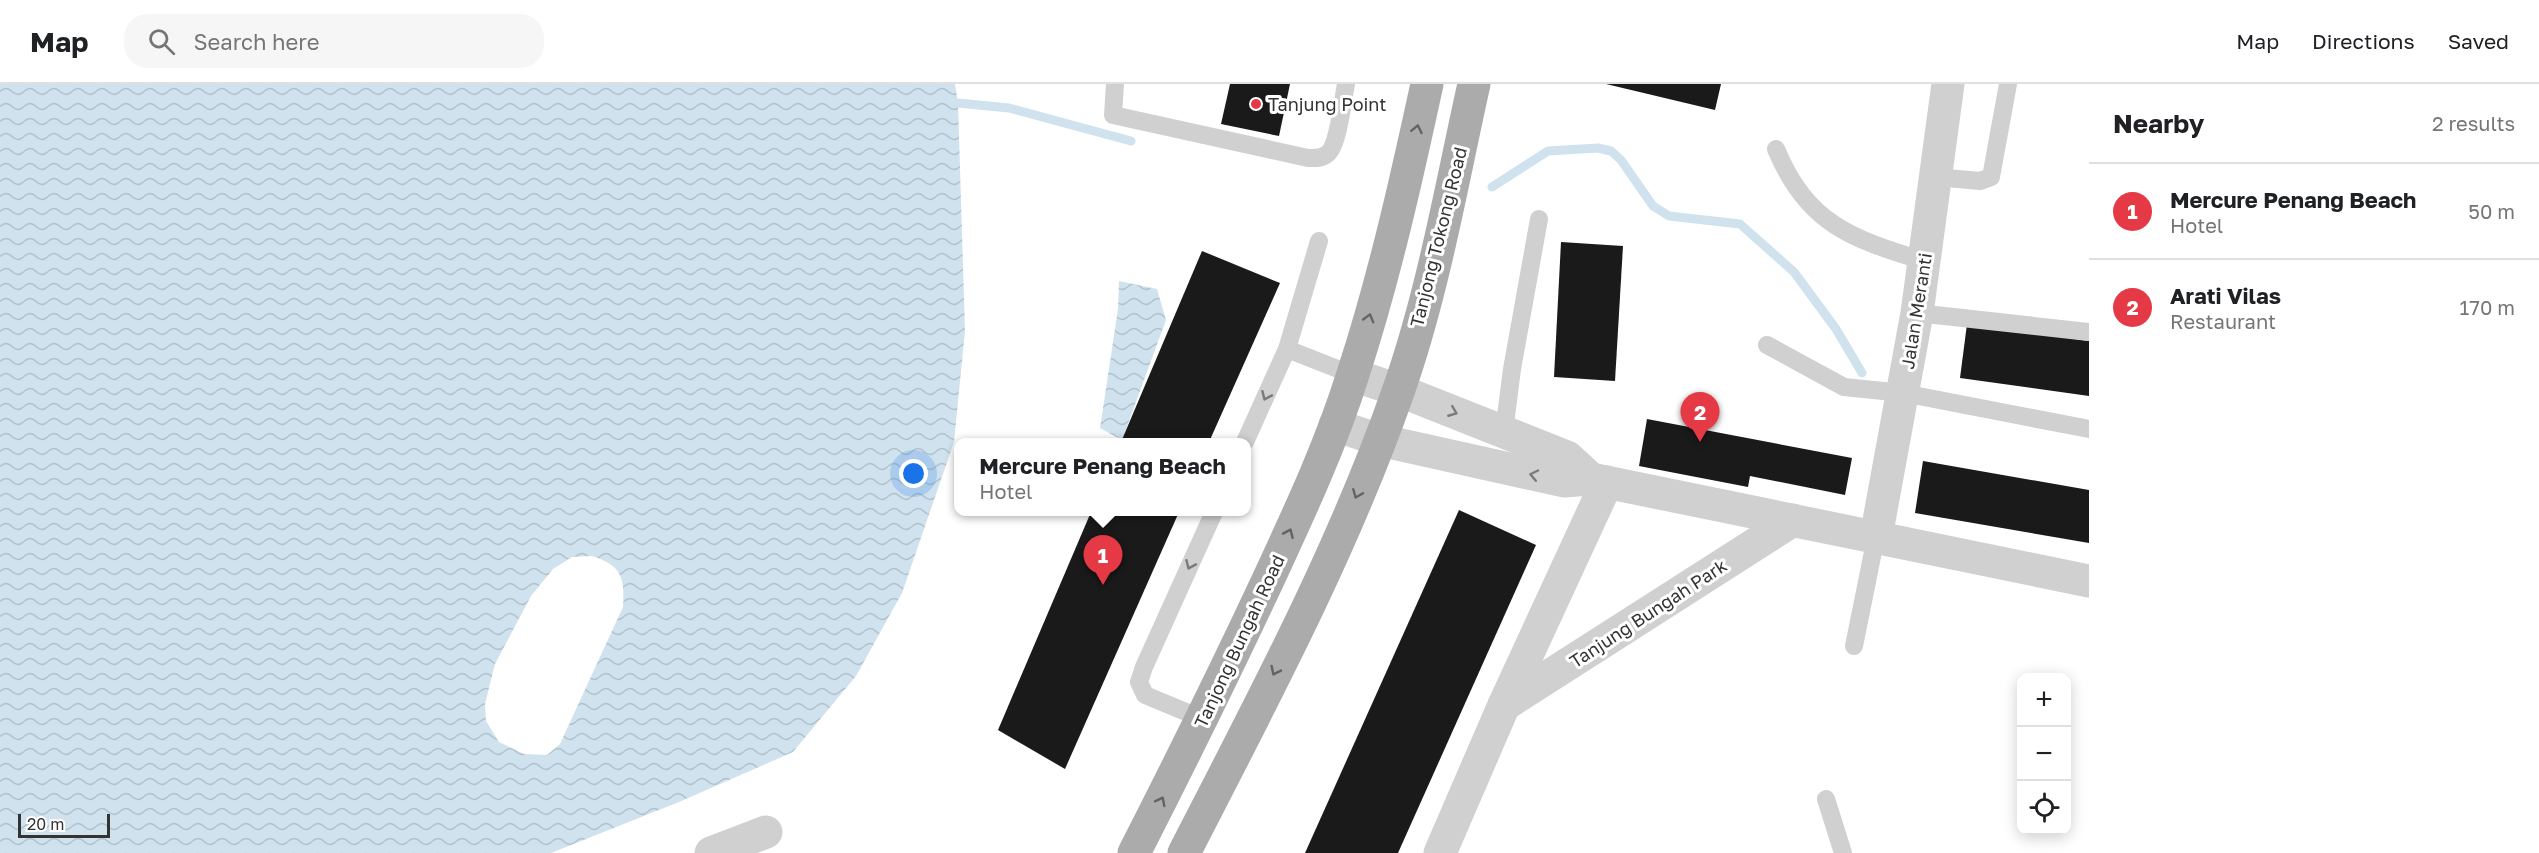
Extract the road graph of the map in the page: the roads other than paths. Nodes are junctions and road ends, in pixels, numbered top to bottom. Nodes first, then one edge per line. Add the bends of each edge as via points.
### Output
1 (1114, 84) edge
2 (1346, 84) edge
3 (1427, 84) edge
4 (1474, 84) edge
5 (1948, 84) edge
6 (2008, 84) edge
7 (1776, 149) dead end
8 (1936, 177) junction
9 (1539, 219) dead end
10 (1319, 242) dead end
11 (1924, 261) junction
12 (1917, 314) junction
13 (2089, 332) edge
14 (1767, 345) dead end
15 (1287, 350) junction
16 (1353, 375) junction
17 (1398, 390) junction
18 (1903, 393) junction
19 (1335, 425) junction
20 (2089, 429) edge
21 (1504, 432) junction
22 (1247, 438) edge
23 (1379, 440) junction
24 (1599, 480) junction
25 (1212, 516) edge
26 (1793, 520) junction
27 (1876, 537) junction
28 (2089, 581) edge
29 (1854, 646) dead end
30 (1504, 705) junction
31 (1203, 719) junction
32 (1826, 799) dead end
33 (766, 832) dead end
34 (711, 853) edge
35 (1134, 853) edge
36 (1184, 853) edge
37 (1440, 853) edge
38 (1843, 853) edge

1 - 2 lane via 1113,115 1308,158 1330,153
16 -> 3 main road via 1403,194
4 - 17 main road, Tanjong Tokong Road via 1431,276
5 - 8 street, Jalan Meranti
6 - 8 lane via 1992,177 1980,181
7 - 11 lane via 1807,203 1830,223 1870,244
8 - 11 street, Jalan Meranti
9 - 21 lane
10 - 15 lane
11 - 12 street, Jalan Meranti
12 - 13 lane
12 - 18 street, Jalan Meranti
14 - 18 lane via 1844,387
15 - 16 lane
15 -> 22 lane
16 - 17 street
16 - 19 main road, Tanjong Bungah Road
17 -> 21 street
17 - 23 main road, Tanjong Tokong Road
18 - 20 lane
18 - 27 street, Jalan Meranti
19 - 23 street
31 -> 19 main road, Tanjong Bungah Road
21 - 24 street via 1568,457
24 -> 23 street via 1564,481
23 -> 36 main road via 1337,542
24 - 26 street
24 - 30 street
25 -> 31 lane via 1139,682 1145,695
26 - 27 street
26 - 30 street, Tanjung Bungah Park
27 - 28 street
27 - 29 lane
30 - 37 street
35 -> 31 main road, Tanjong Bungah Road
32 - 38 lane
33 - 34 street

